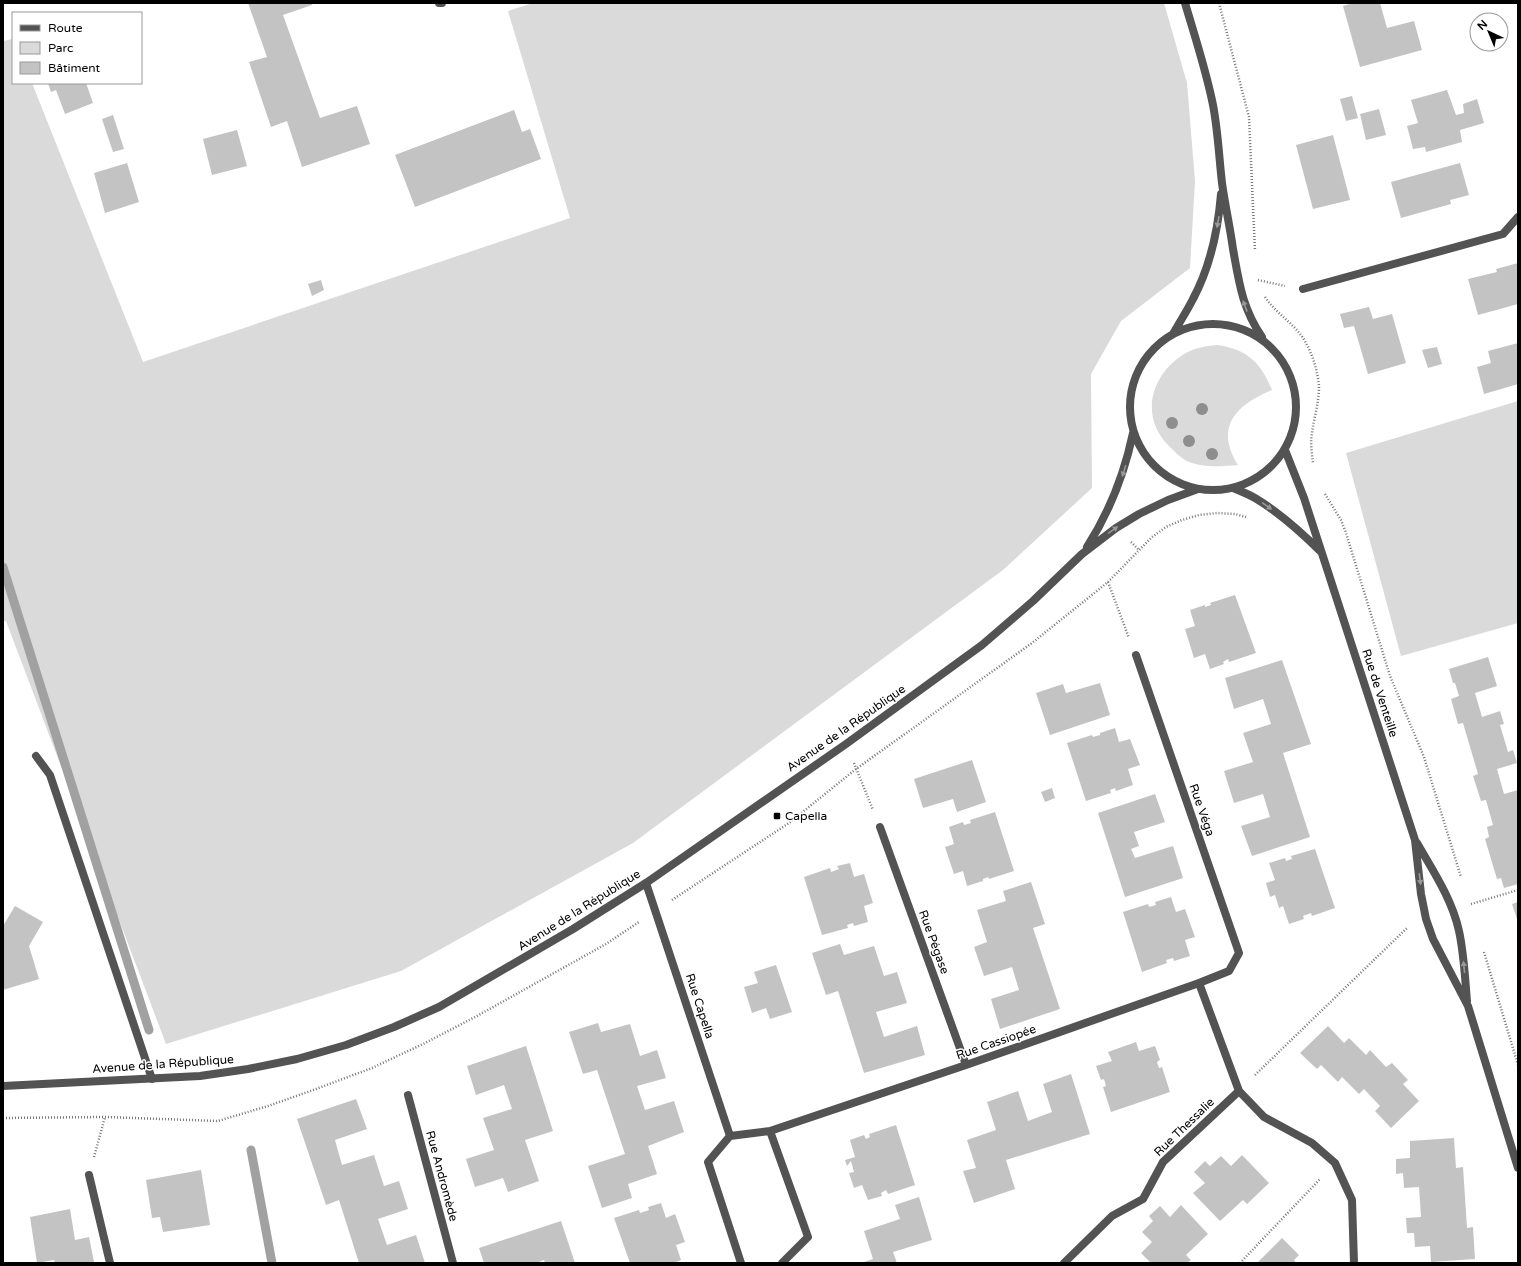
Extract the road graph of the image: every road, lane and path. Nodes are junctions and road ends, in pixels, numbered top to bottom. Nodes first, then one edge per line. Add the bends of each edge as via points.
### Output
1 (1185, 3) edge
2 (1219, 3) edge
3 (1222, 184) junction
4 (1518, 217) edge
5 (1255, 251) dead end
6 (1256, 275) dead end
7 (1256, 280) junction
8 (1259, 285) dead end
9 (1303, 290) joint
10 (1262, 291) dead end
11 (1173, 334) junction
12 (1264, 340) junction
13 (1133, 433) junction
14 (1285, 450) junction
15 (1314, 467) dead end
16 (1233, 488) junction
17 (1198, 489) junction
18 (1324, 492) dead end
19 (1252, 519) dead end
20 (1139, 550) dead end
21 (1322, 553) junction
22 (1082, 554) junction
23 (1108, 582) dead end
24 (1136, 655) joint
25 (846, 744) junction
26 (36, 756) dead end
27 (880, 827) joint
28 (1414, 840) junction
29 (1463, 882) dead end
30 (646, 883) junction
31 (1518, 890) edge
32 (1453, 910) junction
33 (1426, 919) junction
34 (1484, 950) dead end
35 (1229, 971) joint
36 (1199, 983) junction
37 (1468, 1006) junction
38 (966, 1065) junction
39 (1518, 1065) edge
40 (152, 1079) junction
41 (3, 1086) edge
42 (1239, 1091) junction
43 (408, 1095) dead end
44 (105, 1117) dead end
45 (770, 1131) junction
46 (730, 1136) junction
47 (1335, 1164) junction
48 (1518, 1168) edge
49 (89, 1175) joint
50 (110, 1263) edge
51 (453, 1263) edge
52 (741, 1263) edge
53 (782, 1263) edge
54 (1064, 1263) edge
55 (1240, 1263) edge
56 (1354, 1263) edge

1 - 3 street via 1213,105
2 - 5 path via 1249,117
3 -> 11 street via 1220,213 1205,271
12 -> 3 street via 1254,325 1240,292
4 - 9 street via 1503,234
6 - 7 path
7 - 8 path
7 - 9 path
10 - 15 path via 1279,314 1299,333 1317,373 1318,402 1312,435
11 - 12 street via 1191,325 1218,323 1242,328
11 - 13 street via 1166,337 1146,356 1133,380 1129,407
12 - 14 street via 1281,357 1294,385 1297,403 1294,427
13 - 17 street via 1146,458 1166,476
13 -> 22 street, Avenue de la République via 1122,478 1111,505
14 - 16 street via 1262,474
14 - 21 street, Rue de Venteille
16 - 17 street
16 -> 21 street, Rue de Venteille via 1255,498 1295,526
22 -> 17 street, Avenue de la République via 1139,514
18 - 29 path via 1346,533 1390,676 1424,757
19 - 20 path via 1235,514 1217,513 1182,520 1166,527
21 - 28 street, Rue de Venteille
22 - 25 street, Avenue de la République via 982,645
23 - 24 path
24 - 35 street, Rue Véga via 1239,953
25 - 27 path
25 - 30 street, Avenue de la République
26 - 40 street via 50,775
27 - 38 street, Rue Pégase
28 - 32 street, Rue de Venteille via 1440,882
28 -> 33 street, Rue de Venteille
30 - 40 street, Avenue de la République via 484,982 394,1028 297,1059 200,1076
30 - 46 street, Rue Capella
31 - 32 path
37 -> 32 street, Rue de Venteille via 1463,952
33 - 37 street, Rue de Venteille via 1433,939
33 - 42 path via 1408,927
34 - 39 path
35 - 36 street, Rue Cassiopée
36 - 38 street, Rue Cassiopée
36 - 42 street
37 - 48 street, Rue de Venteille
38 - 45 street, Rue Cassiopée
40 - 41 street, Avenue de la République
42 - 47 street via 1264,1117 1312,1143
42 - 54 street, Rue Thessalie via 1162,1162 1143,1199 1112,1216
43 - 51 street, Rue Andromède
44 - 49 path
45 - 46 street
45 - 53 street via 808,1237
46 - 52 street via 708,1162
47 - 55 path
47 - 56 street via 1352,1200
49 - 50 street

